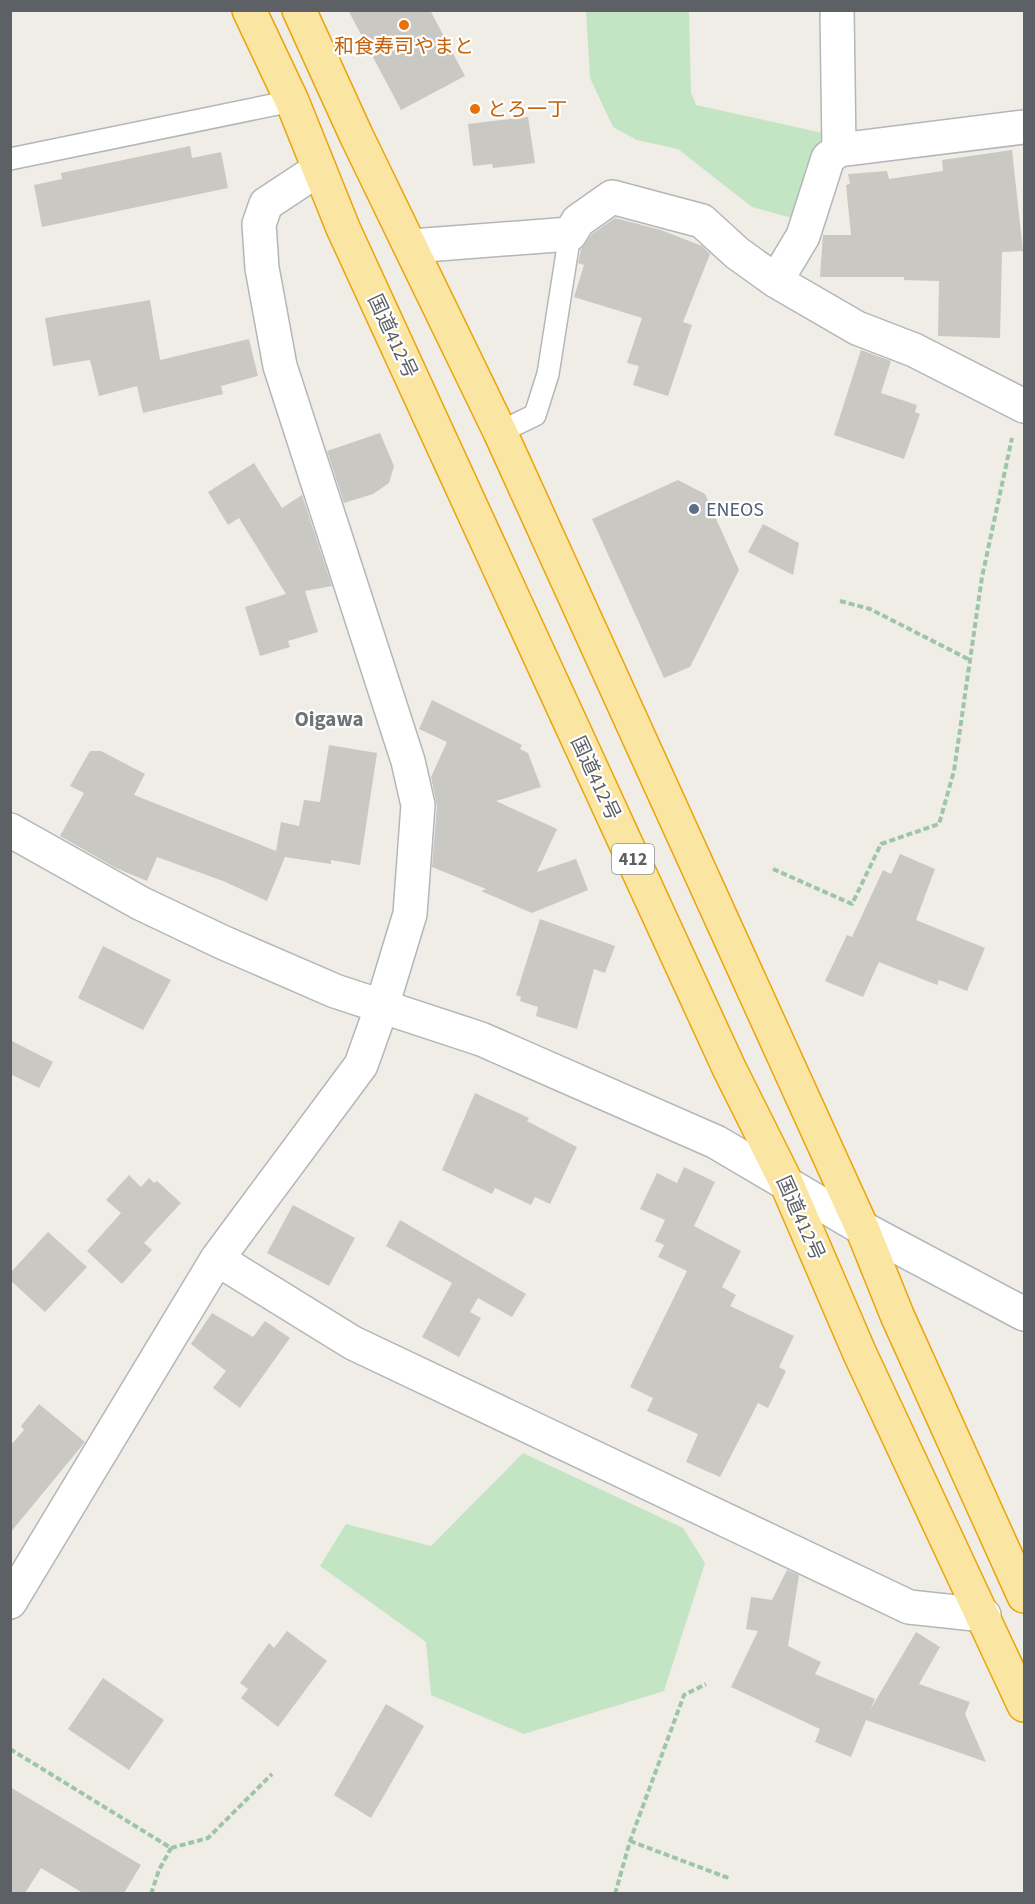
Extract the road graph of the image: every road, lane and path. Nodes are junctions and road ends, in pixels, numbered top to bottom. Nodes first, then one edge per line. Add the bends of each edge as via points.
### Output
1 (249, 10) edge
2 (299, 10) edge
3 (837, 10) edge
4 (292, 101) junction
5 (1024, 127) edge
6 (839, 150) junction
7 (10, 159) edge
8 (319, 169) junction
9 (570, 234) junction
10 (412, 246) junction
11 (776, 281) junction
12 (1024, 406) edge
13 (500, 432) junction
14 (1013, 436) dead end
15 (840, 601) dead end
16 (970, 660) junction
17 (10, 830) edge
18 (772, 869) dead end
19 (382, 1006) junction
20 (785, 1180) junction
21 (862, 1228) junction
22 (217, 1259) junction
23 (1024, 1314) edge
24 (1024, 1596) edge
25 (10, 1602) edge
26 (984, 1615) junction
27 (706, 1684) dead end
28 (1024, 1705) edge
29 (10, 1749) edge
30 (272, 1774) dead end
31 (630, 1841) junction
32 (171, 1848) junction
33 (731, 1880) dead end
34 (151, 1893) edge
35 (615, 1893) edge

1 - 4 highway, 国道412号 / 412
2 - 10 highway
3 - 6 street
4 - 7 lane
4 - 8 highway, 国道412号 / 412
5 - 6 street
6 - 11 street via 828,158 803,236
8 - 19 street via 266,204 259,224 262,268 280,366 408,761 418,805 410,914
8 - 20 highway, 国道412号 / 412 via 729,1068
9 - 10 street
9 - 11 street via 578,221 612,197 702,221
9 - 13 lane via 548,374 535,415
10 - 13 highway
11 - 12 street via 857,328 914,350
13 - 21 highway
14 - 16 path via 982,577
15 - 16 path via 870,609
16 - 18 path via 954,771 939,824 881,844 852,904
17 - 19 street via 140,903 335,991
19 - 20 street via 481,1038 546,1066 716,1142
19 - 22 street via 361,1065
20 - 21 street
20 - 26 highway, 国道412号 / 412 via 856,1344
21 - 23 street
21 - 24 highway via 897,1315
22 - 25 street
22 - 26 street via 352,1343 909,1607
26 - 28 highway, 国道412号 / 412
27 - 31 path via 684,1695
29 - 32 path
30 - 32 path via 208,1838
31 - 33 path
31 - 35 path
32 - 34 path

